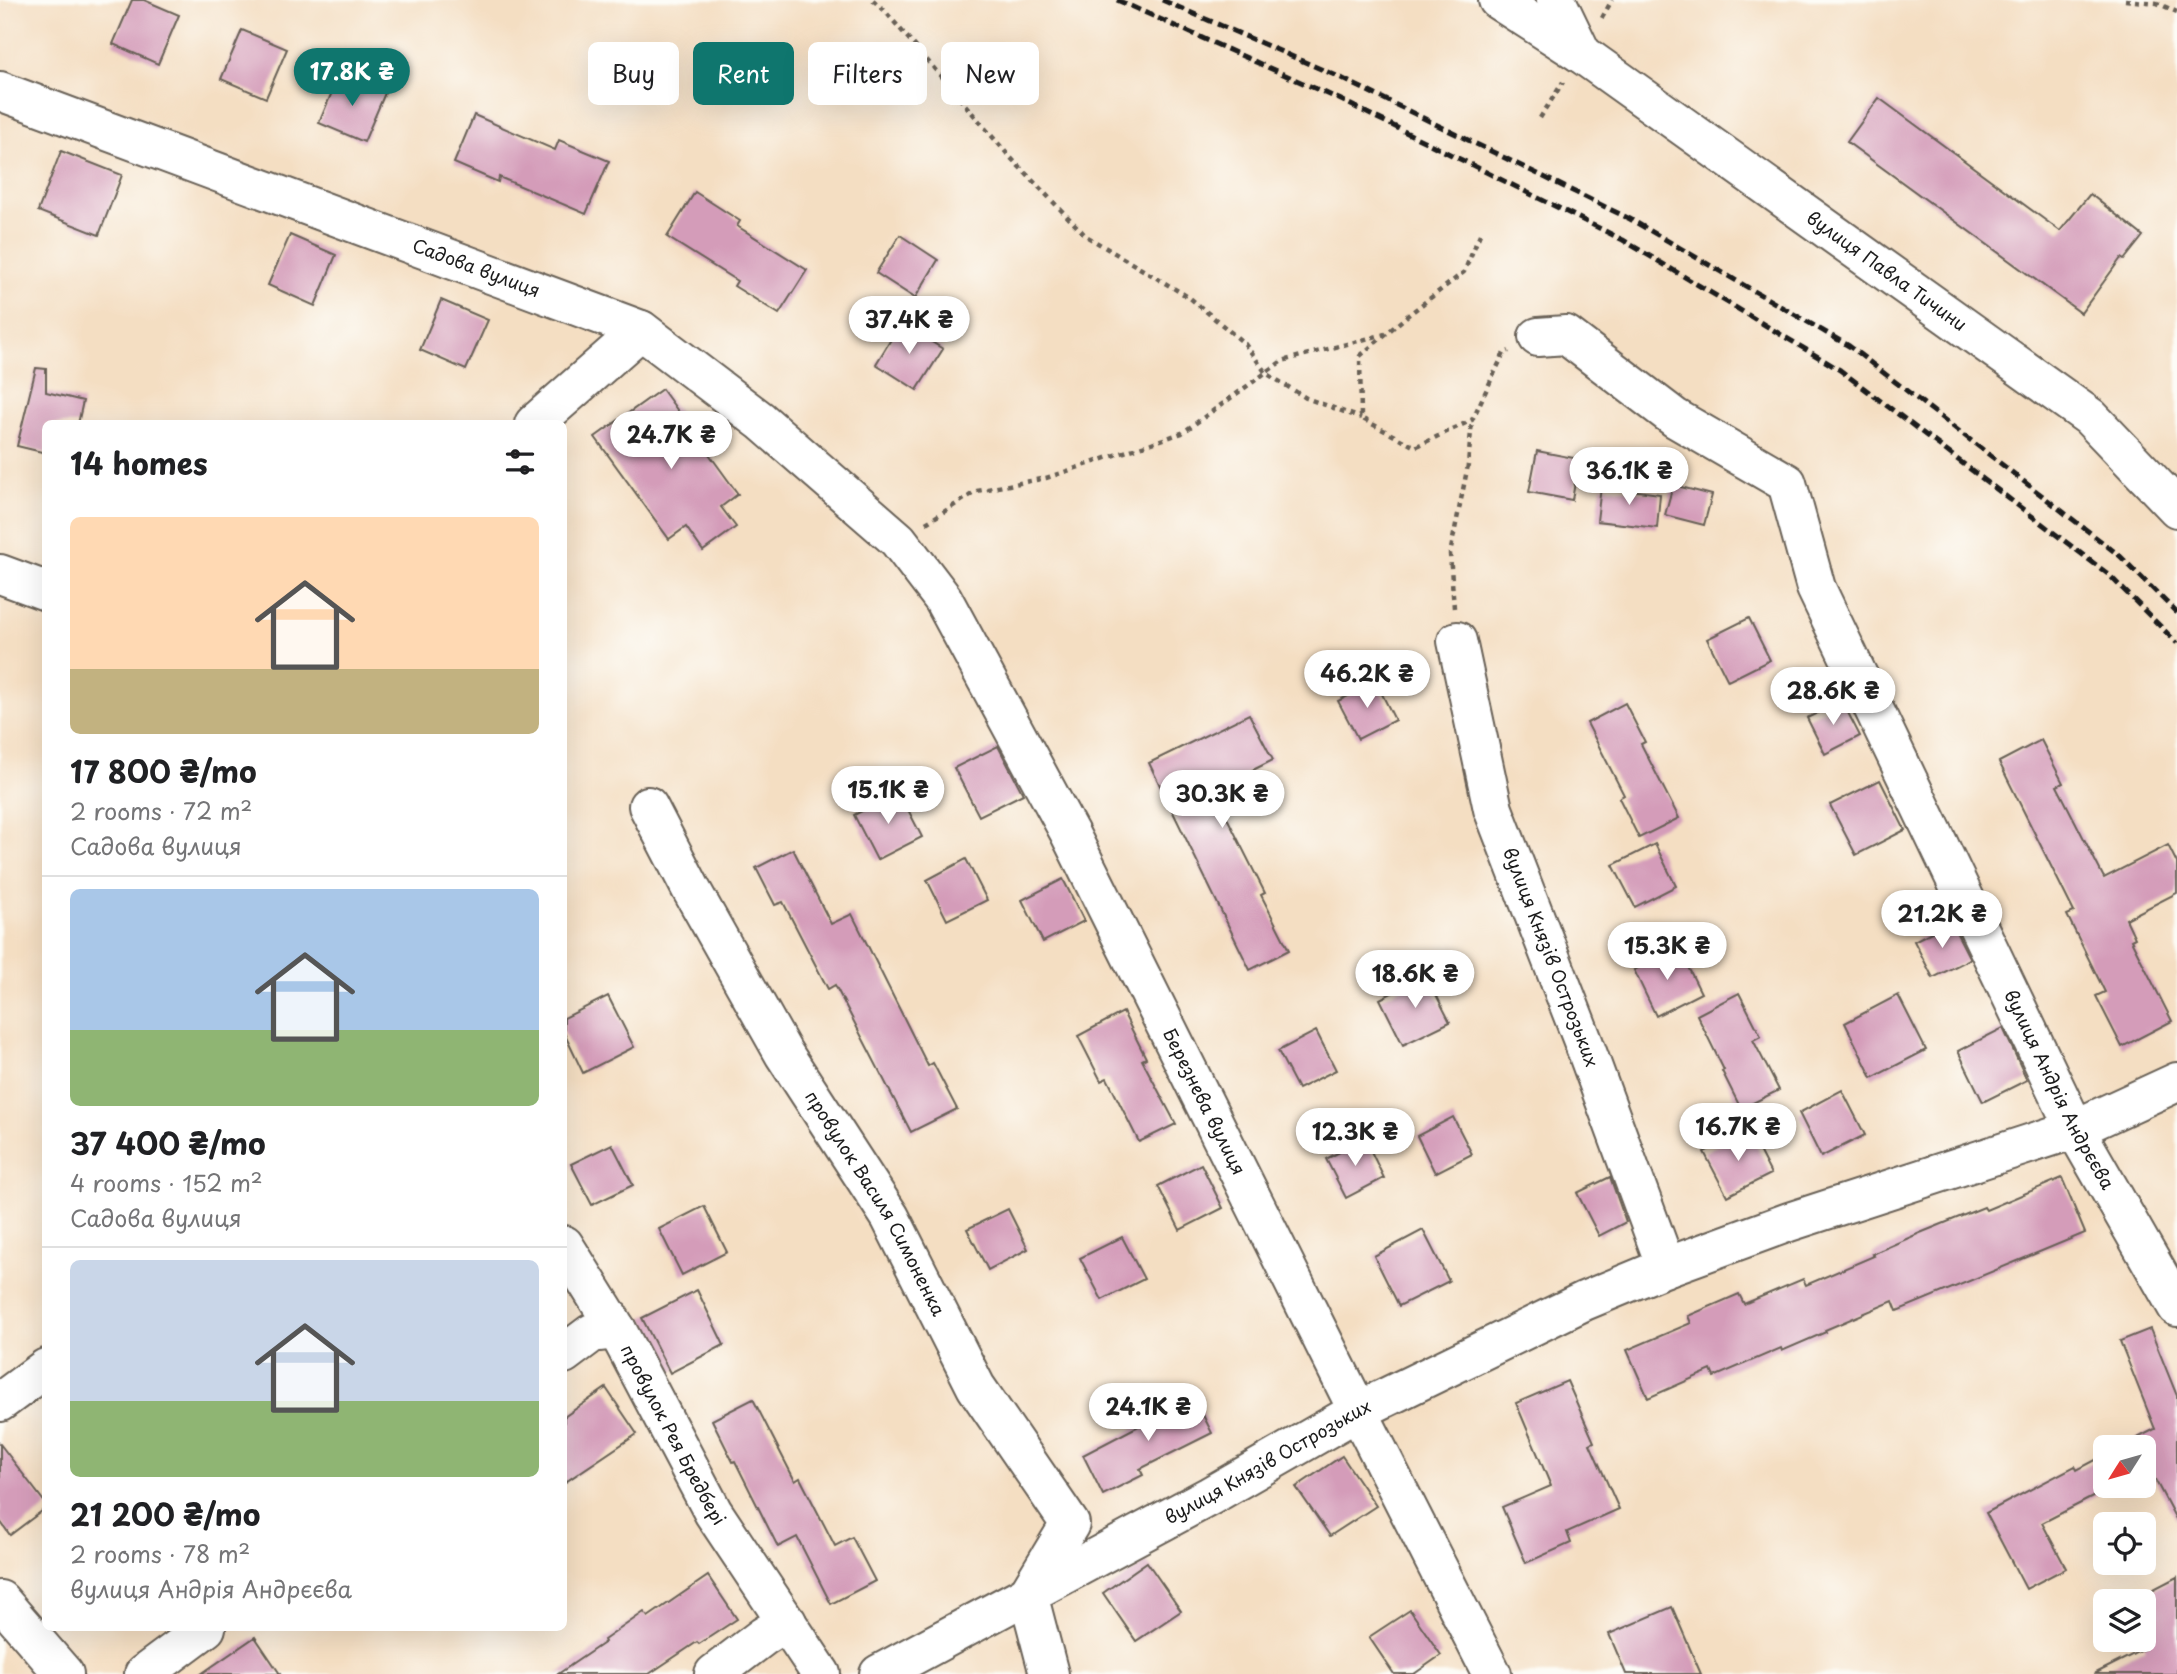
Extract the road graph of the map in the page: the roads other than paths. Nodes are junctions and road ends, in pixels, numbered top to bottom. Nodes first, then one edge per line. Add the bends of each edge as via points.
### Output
1 (1498, 0) edge
2 (1556, 0) edge
3 (1581, 54) junction
4 (0, 91) edge
5 (641, 330) junction
6 (1538, 337) road end
7 (539, 420) edge
8 (2177, 508) edge
9 (898, 540) joint
10 (0, 575) edge
11 (42, 590) edge
12 (1457, 640) road end
13 (648, 806) dead end
14 (2177, 1082) edge
15 (2075, 1129) junction
16 (567, 1250) edge
17 (1666, 1267) junction
18 (2177, 1307) edge
19 (617, 1330) junction
20 (567, 1352) edge
21 (42, 1371) edge
22 (0, 1402) edge
23 (1358, 1411) junction
24 (1028, 1594) junction
25 (0, 1600) edge
26 (787, 1622) junction
27 (202, 1631) edge
28 (64, 1674) edge
29 (144, 1674) edge
30 (714, 1674) edge
31 (821, 1674) edge
32 (879, 1674) edge
33 (1049, 1674) edge
34 (1492, 1674) edge

1 - 3 street, вулиця Павла Тичини
2 - 3 street
3 - 8 street, вулиця Павла Тичини via 2091,417
4 - 5 street, Садова вулиця
5 - 7 street
5 - 9 street, Садова вулиця via 761,421
6 - 15 street, вулиця Андрія Андрєєва via 1566,335 1675,418 1787,483 1816,588
9 - 23 street, Березнева вулиця via 943,599 1069,832
10 - 11 street
12 - 17 street, вулиця Князів Острозьких via 1493,809
13 - 24 street, провулок Василя Симоненка via 785,1054 890,1217 976,1387 1070,1524
14 - 15 street, вулиця Князів Острозьких
15 - 17 street, вулиця Князів Острозьких
15 - 18 street, вулиця Андрія Андрєєва
16 - 19 street, провулок Рея Бредбері
17 - 23 street, вулиця Князів Острозьких via 1584,1301
19 - 20 street via 592,1333
19 - 26 street, провулок Рея Бредбері via 713,1512
21 - 22 street
23 - 24 street, вулиця Князів Острозьких
23 - 34 street, Березнева вулиця
24 - 32 street, вулиця Князів Острозьких
24 - 33 street
25 - 28 street
26 - 30 street
26 - 31 street
27 - 29 street

